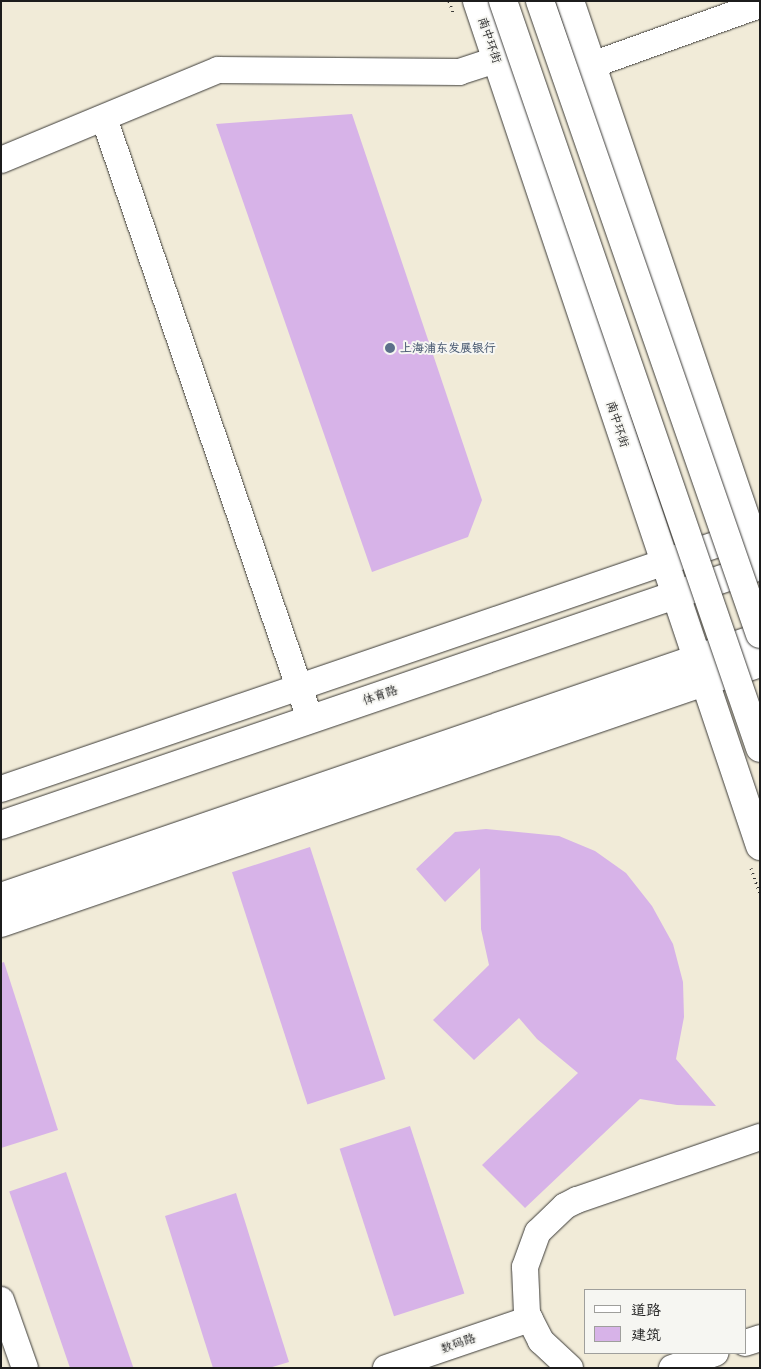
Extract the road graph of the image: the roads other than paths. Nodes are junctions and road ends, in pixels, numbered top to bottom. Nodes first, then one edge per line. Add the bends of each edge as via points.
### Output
1 (477, 1) edge
2 (503, 1) edge
3 (540, 1) edge
4 (570, 1) edge
5 (760, 6) edge
6 (496, 60) junction
7 (592, 65) junction
8 (104, 118) junction
9 (1, 160) edge
10 (755, 531) edge
11 (760, 560) edge
12 (664, 562) junction
13 (760, 566) edge
14 (675, 594) junction
15 (760, 636) edge
16 (760, 664) edge
17 (699, 670) junction
18 (299, 687) junction
19 (310, 719) junction
20 (760, 748) edge
21 (1, 789) edge
22 (1, 825) edge
23 (760, 846) edge
24 (1, 897) edge
25 (1, 924) edge
26 (760, 1137) edge
27 (1, 1300) edge
28 (530, 1319) junction
29 (760, 1338) edge
30 (746, 1343) edge
31 (712, 1354) edge
32 (25, 1368) edge
33 (386, 1368) edge
34 (570, 1368) edge
35 (672, 1368) edge

1 - 6 main road, 南中环街
2 - 20 main road, 南中环街, bridge
3 - 15 main road, bridge
4 - 7 main road
5 - 7 street
6 - 8 street via 460,72 218,70
6 - 12 main road, 南中环街
7 - 10 main road
8 - 9 street
8 - 18 street
10 - 11 main road
10 - 12 street
12 - 14 main road, 南中环街
12 - 18 street
13 - 14 main road, 体育路
14 - 17 main road, 南中环街
14 - 19 main road, 体育路
15 - 17 main road
16 - 17 street
17 - 23 main road, 南中环街
17 - 24 main road
17 - 25 street
18 - 19 street
18 - 21 street
19 - 22 main road, 体育路
26 - 28 street via 565,1206 538,1232 525,1267
27 - 32 street
28 - 33 street, 数码路
28 - 34 street via 541,1341
29 - 30 street
31 - 35 street

